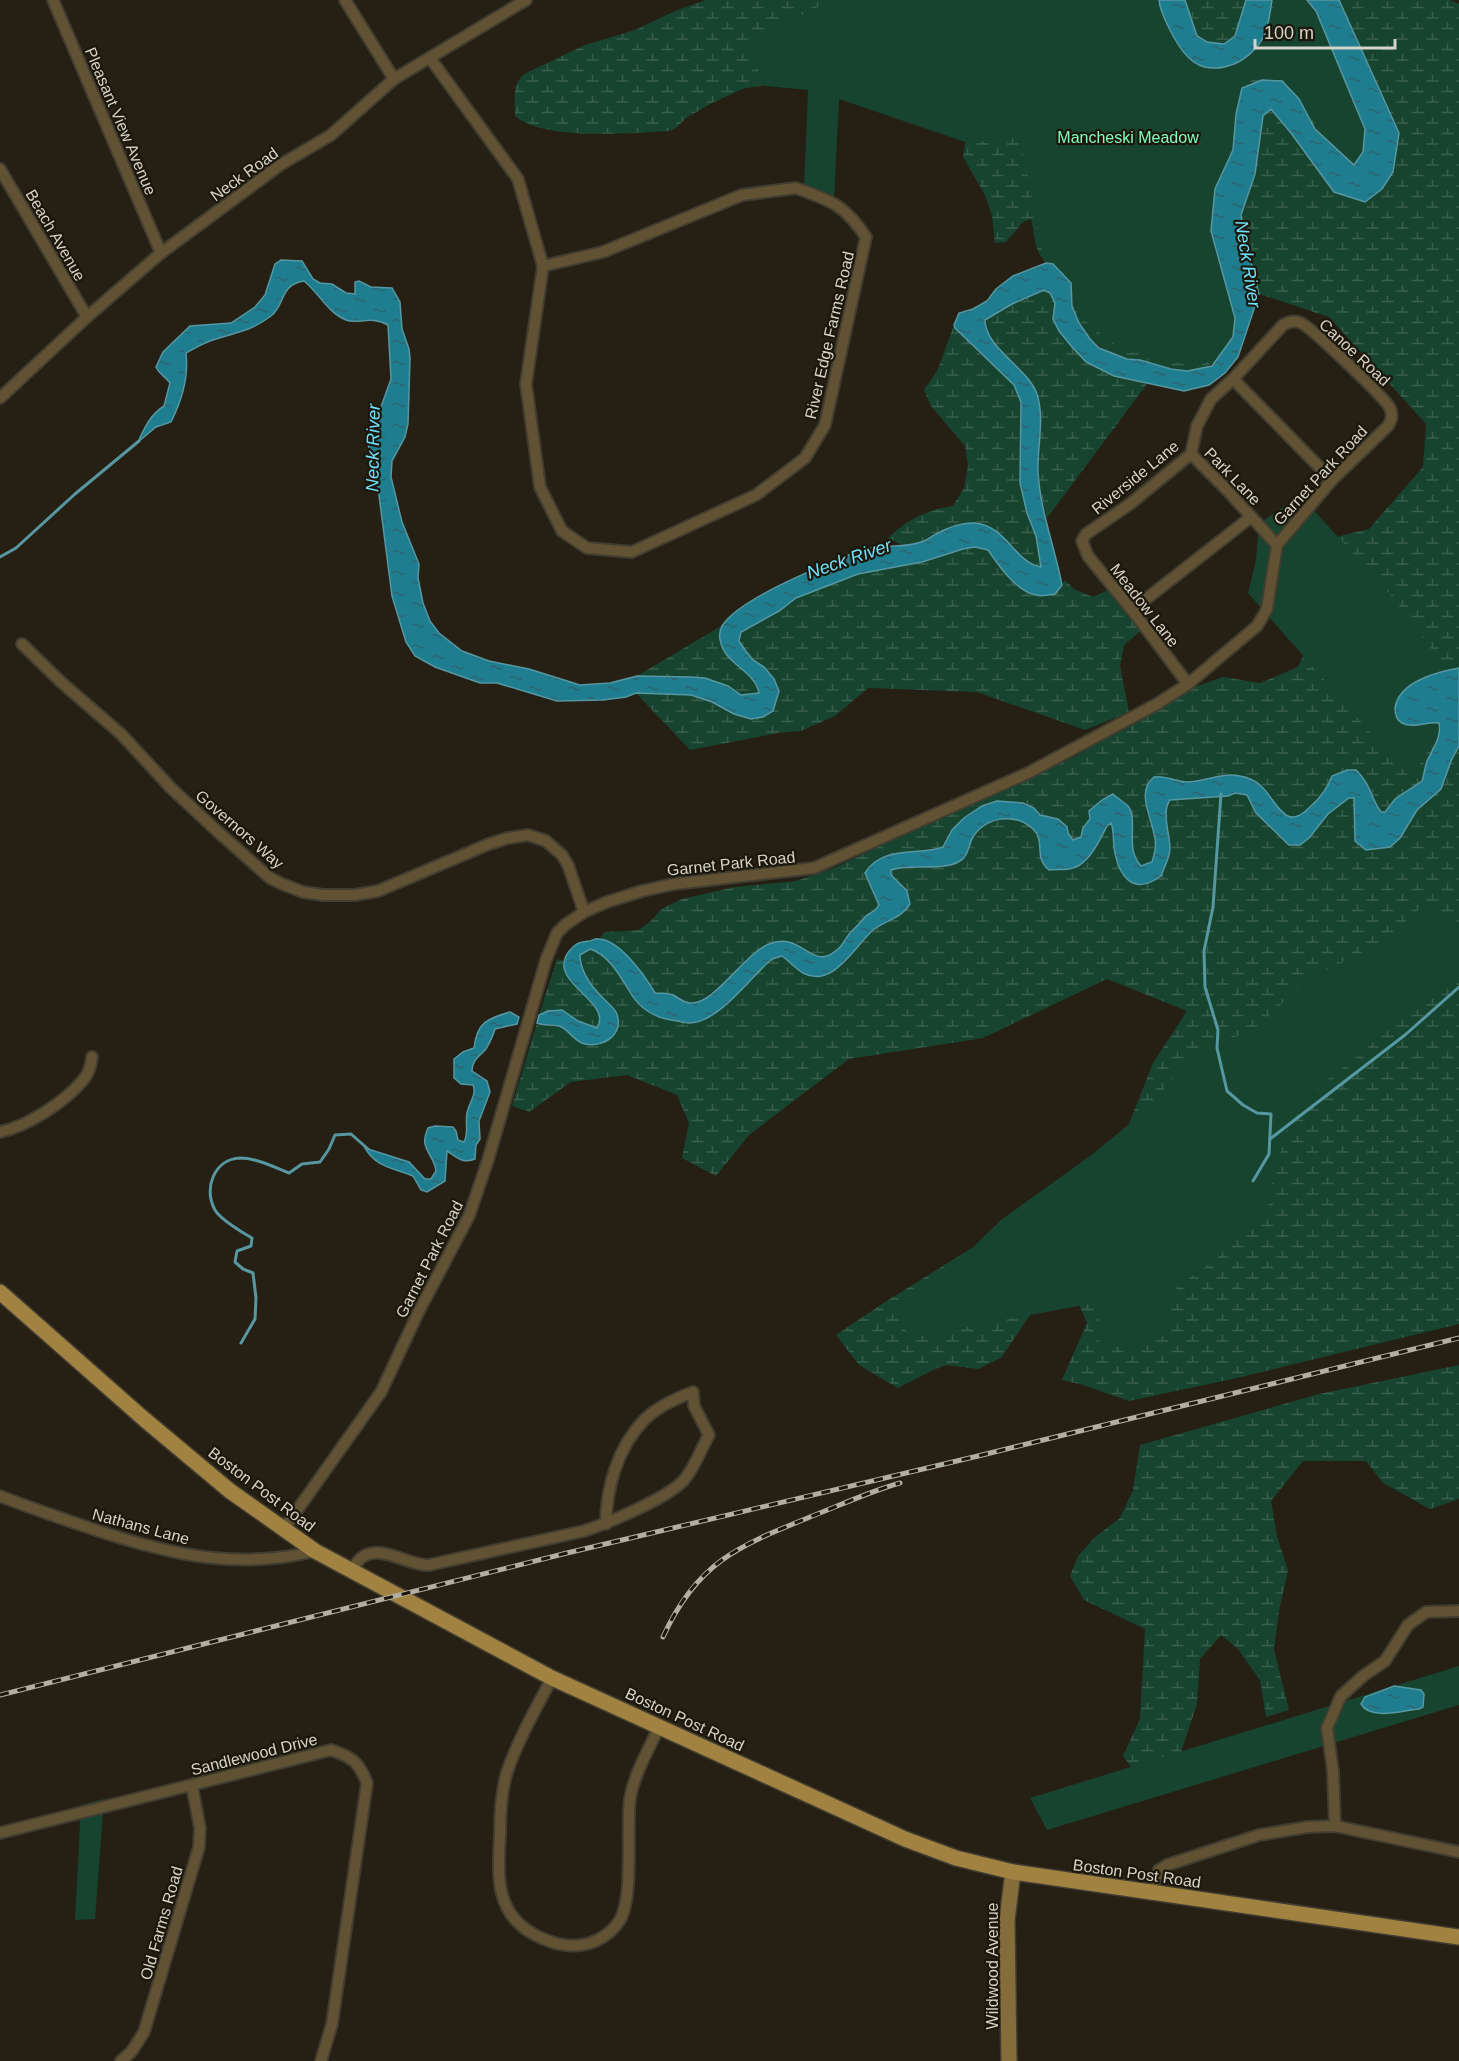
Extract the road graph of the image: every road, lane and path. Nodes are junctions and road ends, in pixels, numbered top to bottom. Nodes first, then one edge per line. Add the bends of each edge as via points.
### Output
1 (53, 0) edge
2 (345, 0) edge
3 (526, 0) edge
4 (430, 58) junction
5 (394, 79) junction
6 (0, 169) edge
7 (161, 253) junction
8 (543, 266) junction
9 (87, 317) junction
10 (1289, 322) joint
11 (1233, 379) junction
12 (0, 398) edge
13 (1392, 415) joint
14 (1191, 454) junction
15 (1332, 480) junction
16 (1251, 517) junction
17 (1082, 541) joint
18 (1277, 545) junction
19 (1132, 610) junction
20 (22, 644) dead end
21 (1188, 684) junction
22 (584, 912) junction
23 (92, 1058) dead end
24 (0, 1132) edge
25 (0, 1292) edge
26 (0, 1496) edge
27 (606, 1524) junction
28 (283, 1530) junction
29 (315, 1551) junction
30 (351, 1570) junction
31 (1459, 1611) edge
32 (552, 1677) junction
33 (659, 1727) junction
34 (192, 1786) junction
35 (1335, 1826) junction
36 (0, 1833) edge
37 (1459, 1852) edge
38 (1012, 1872) junction
39 (1149, 1893) junction
40 (1459, 1937) edge
41 (121, 2061) edge
42 (321, 2061) edge
43 (1010, 2061) edge

1 - 7 street, Pleasant View Avenue
2 - 5 street
3 - 4 street, Neck Road
4 - 5 street, Neck Road
4 - 8 street, River Edge Farms Road via 518,179
5 - 7 street, Neck Road via 331,135 280,165
6 - 9 street, Beach Avenue
7 - 9 street, Neck Road
8 - 8 street, River Edge Farms Road via 526,384 540,487 562,531 587,548 632,552 756,495 805,458 825,425 866,237 835,202 796,188 742,195 603,252
9 - 12 street, Neck Road
10 - 11 street, Riverside Lane
10 - 13 street, Canoe Road via 1310,330 1368,384
11 - 14 street, Riverside Lane via 1203,412
11 - 15 street
13 - 15 street, Garnet Park Road via 1388,426
14 - 16 street, Park Lane
14 - 17 street, Riverside Lane
15 - 18 street, Garnet Park Road
16 - 18 street, Park Lane
16 - 19 street
17 - 19 street, Meadow Lane via 1088,556
18 - 21 street, Garnet Park Road via 1263,619
19 - 21 street, Meadow Lane
20 - 22 street, Governors Way via 121,734 195,810 270,878 282,884 323,895 378,891 489,844 528,836 546,842 562,855
21 - 22 street, Garnet Park Road via 1059,758 826,864 802,871 664,886
22 - 28 street, Garnet Park Road via 557,933 546,960 469,1216 381,1392
23 - 24 street via 85,1078 74,1089 20,1127
25 - 28 main road, Boston Post Road via 230,1491
26 - 29 street, Nathans Lane via 122,1539 175,1553 251,1560
27 - 27 street via 613,1475 627,1442 651,1414 693,1392 694,1406 709,1435 690,1472 677,1487
27 - 30 street via 429,1565 416,1565 386,1554 369,1554
28 - 29 main road, Boston Post Road
29 - 30 main road, Boston Post Road
30 - 32 main road, Boston Post Road
31 - 35 street via 1426,1612 1408,1625 1385,1661 1341,1696 1327,1728
32 - 33 main road, Boston Post Road
32 - 33 street via 506,1774 500,1811 499,1876 503,1900 512,1916 532,1933 555,1944 591,1944 619,1921 627,1891 631,1797
33 - 38 main road, Boston Post Road via 905,1839 956,1858
34 - 36 street, Sandlewood Drive
34 - 41 street, Old Farms Road via 200,1828 199,1847 144,2032
34 - 42 street, Sandlewood Drive via 331,1750 349,1756 362,1768 368,1783 332,2024
35 - 37 street
35 - 39 street via 1259,1835 1167,1865 1159,1870
38 - 39 main road, Boston Post Road
38 - 43 street, Wildwood Avenue via 1007,1920
39 - 40 main road, Boston Post Road

